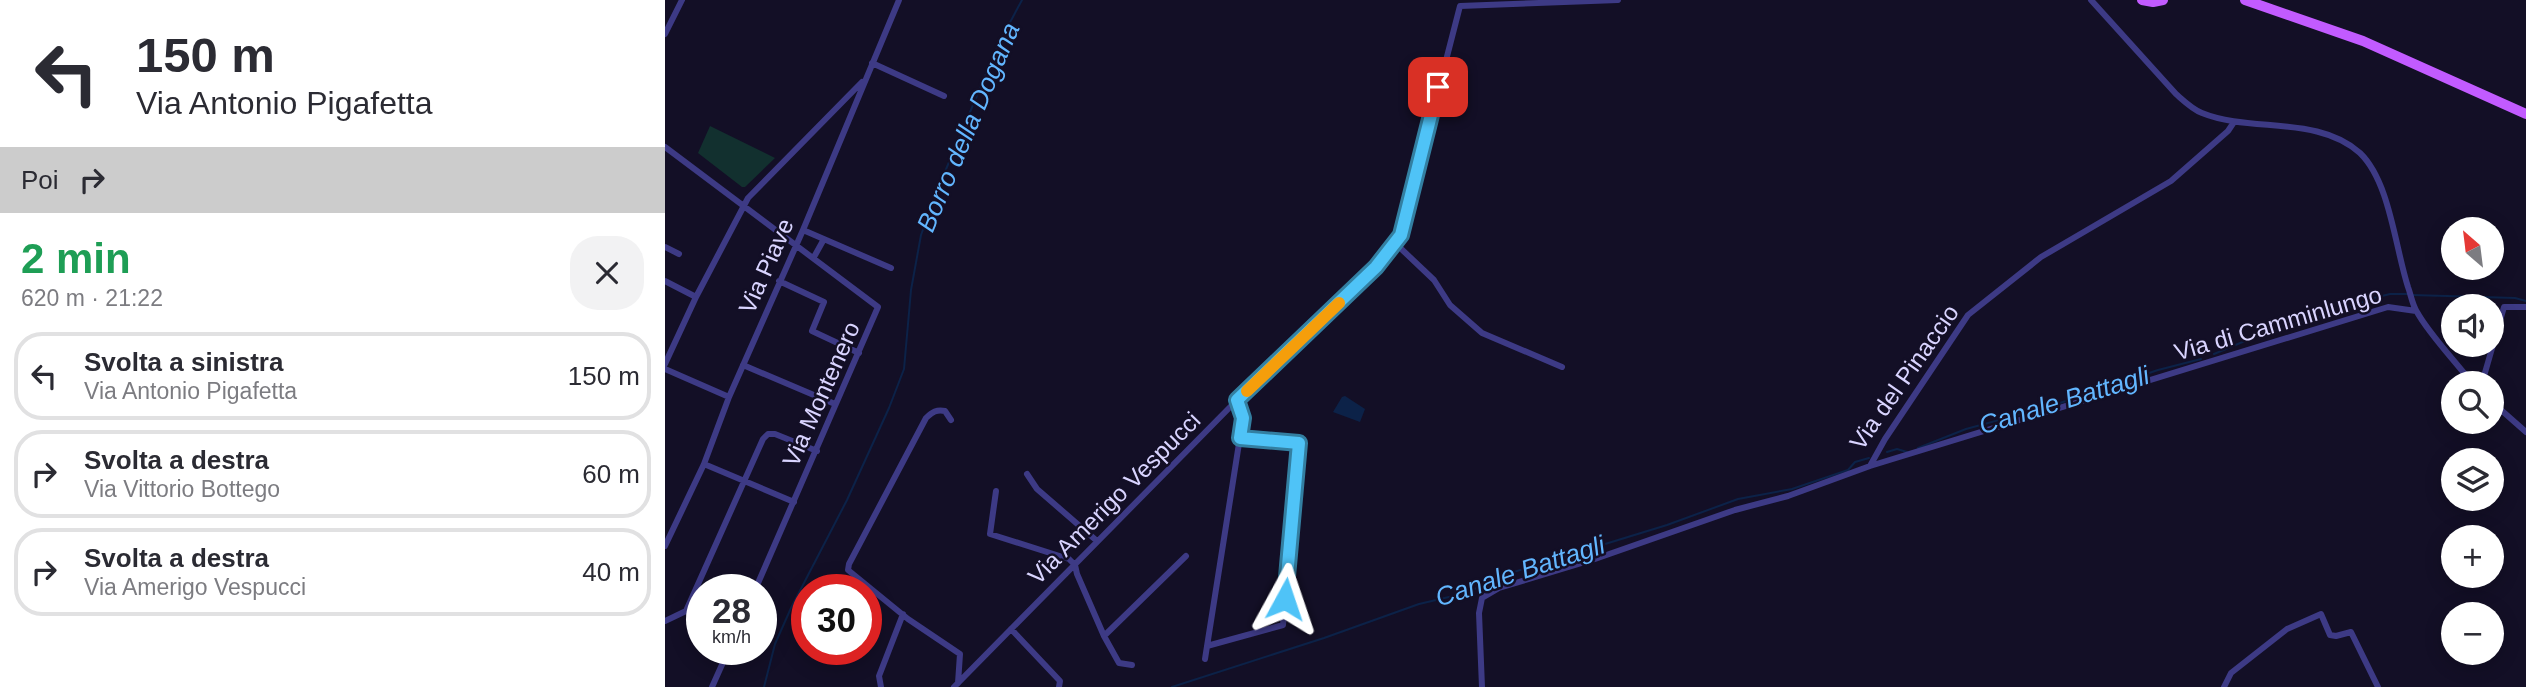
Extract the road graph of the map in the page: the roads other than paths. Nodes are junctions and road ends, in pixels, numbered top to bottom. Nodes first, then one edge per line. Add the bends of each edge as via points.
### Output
1 (682, 0) edge
2 (899, 0) edge
3 (1618, 0) edge
4 (2091, 0) edge
5 (2142, 0) edge
6 (2163, 0) edge
7 (2245, 0) edge
8 (665, 34) edge
9 (872, 63) junction
10 (865, 79) junction
11 (944, 96) dead end
12 (2526, 114) edge
13 (2234, 122) junction
14 (665, 147) edge
15 (744, 206) junction
16 (803, 230) junction
17 (824, 239) junction
18 (1395, 243) junction
19 (796, 244) junction
20 (665, 247) edge
21 (679, 254) dead end
22 (814, 257) junction
23 (891, 268) dead end
24 (665, 281) edge
25 (779, 281) junction
26 (695, 297) junction
27 (2526, 307) edge
28 (2416, 311) junction
29 (859, 352) junction
30 (665, 364) edge
31 (743, 365) junction
32 (1562, 367) dead end
33 (665, 369) edge
34 (2463, 371) edge
35 (2485, 371) edge
36 (729, 397) junction
37 (1237, 400) junction
38 (835, 404) junction
39 (2504, 413) edge
40 (951, 420) dead end
41 (2526, 432) edge
42 (1240, 438) junction
43 (817, 451) junction
44 (704, 464) junction
45 (1870, 466) junction
46 (1027, 474) dead end
47 (744, 481) junction
48 (996, 491) dead end
49 (794, 502) junction
50 (1097, 541) junction
51 (665, 546) edge
52 (1186, 556) dead end
53 (1076, 565) junction
54 (704, 574) edge
55 (762, 574) edge
56 (686, 611) edge
57 (903, 614) junction
58 (665, 621) edge
59 (1011, 629) junction
60 (1104, 636) junction
61 (1207, 646) junction
62 (1205, 659) dead end
63 (722, 665) edge
64 (1132, 665) dead end
65 (956, 685) edge
66 (712, 687) edge
67 (881, 687) edge
68 (1059, 687) edge
69 (1482, 687) edge
70 (2224, 687) edge
71 (2378, 687) edge

1 - 8 street
2 - 9 street, Via Piave
3 - 18 street, Via Amerigo Vespucci via 1460,6 1401,235
4 - 13 street, Via di Camminlungo via 2192,108
5 - 6 main road
7 - 12 main road via 2363,41
9 - 10 street, Via Piave
9 - 11 street
10 - 15 street via 779,164
10 - 16 street, Via Piave
13 - 28 street, Via di Camminlungo via 2324,134 2359,152 2386,198
13 - 45 street, Via del Pinaccio via 2171,181 2041,257 1968,315
14 - 15 street, Via Montenero
15 - 19 street, Via Montenero
15 - 26 street
16 - 17 street
16 - 19 street, Via Piave
17 - 22 street
17 - 23 street
18 - 32 street via 1434,280 1450,305 1482,333
18 - 37 street, Via Amerigo Vespucci via 1376,267
19 - 22 street, Via Montenero
19 - 25 street, Via Piave
20 - 21 street
22 - 29 street, Via Montenero via 878,307
24 - 26 street
25 - 29 street via 824,302 812,331
25 - 31 street, Via Piave
26 - 30 street
27 - 35 street via 2504,307
28 - 34 street, Via di Camminlungo
28 - 45 street, Via di Camminlungo via 2388,307
29 - 38 street, Via Montenero
31 - 36 street, Via Piave
31 - 38 street
33 - 36 street
36 - 44 street, Via Piave
37 - 42 street via 1243,418
37 - 50 street, Via Amerigo Vespucci
38 - 43 street, Via Montenero
39 - 41 street
40 - 57 street via 940,410 926,418 849,564 850,574
42 - 61 street
42 - 61 street via 1299,443 1283,625
43 - 47 street via 768,435
43 - 49 street, Via Montenero
44 - 47 street
44 - 51 street, Via Piave
45 - 69 street, Via del Pinaccio via 1499,588 1482,598 1479,614
46 - 50 street via 1037,489
47 - 49 street
47 - 54 street
48 - 53 street via 990,534
49 - 55 street, Via Montenero
50 - 53 street, Via Amerigo Vespucci
52 - 60 street
53 - 59 street, Via Amerigo Vespucci
53 - 60 street
56 - 58 street
57 - 65 street via 960,654
57 - 67 street via 879,676
59 - 65 street, Via Amerigo Vespucci
59 - 68 street via 1060,681
60 - 64 street via 1119,663
61 - 62 street
63 - 66 street
70 - 71 street via 2231,673 2287,629 2321,614 2330,635 2351,632

